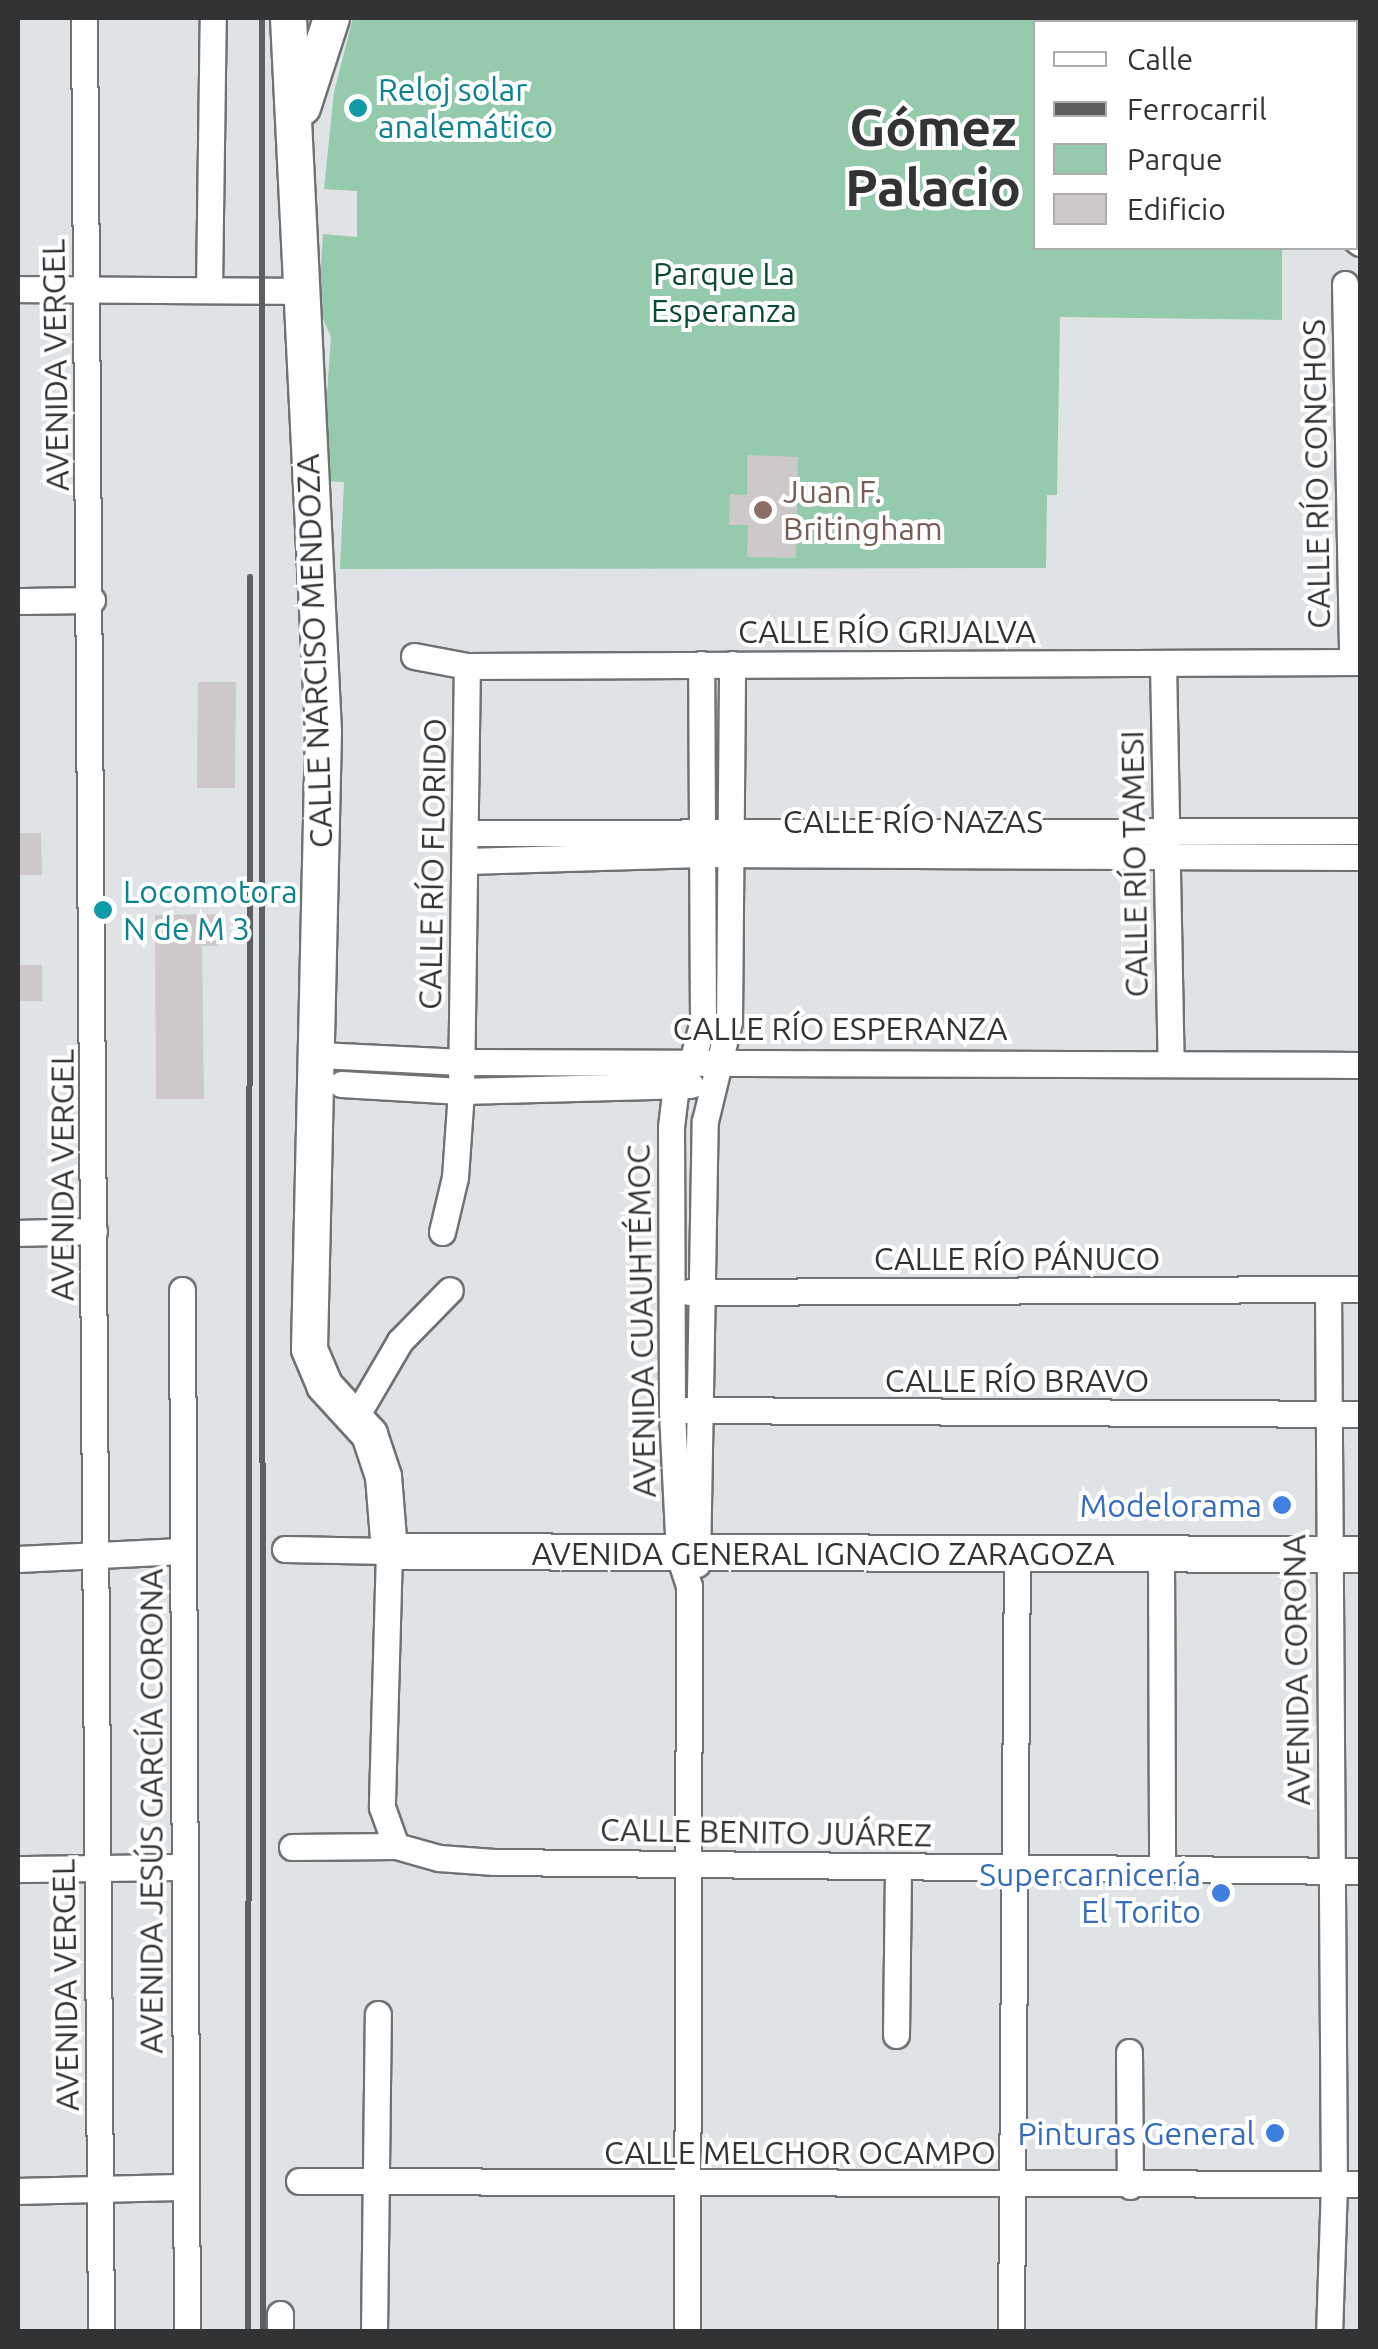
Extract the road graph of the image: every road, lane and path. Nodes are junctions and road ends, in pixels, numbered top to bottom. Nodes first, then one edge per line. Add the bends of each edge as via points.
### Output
1 (84, 18) edge
2 (212, 18) edge
3 (288, 18) edge
4 (331, 18) edge
5 (292, 147) junction
6 (1345, 284) dead end
7 (18, 288) edge
8 (208, 288) junction
9 (85, 289) junction
10 (300, 292) junction
11 (1354, 349) edge
12 (1355, 550) edge
13 (92, 600) junction
14 (18, 601) edge
15 (414, 656) dead end
16 (1356, 662) edge
17 (1163, 663) junction
18 (701, 664) junction
19 (732, 664) junction
20 (467, 666) junction
21 (1360, 831) edge
22 (466, 833) junction
23 (1166, 840) junction
24 (702, 841) junction
25 (733, 842) junction
26 (1360, 858) edge
27 (466, 861) junction
28 (319, 1055) junction
29 (693, 1058) junction
30 (720, 1058) junction
31 (462, 1062) junction
32 (1171, 1063) junction
33 (1360, 1065) edge
34 (341, 1084) dead end
35 (676, 1085) junction
36 (710, 1085) junction
37 (461, 1091) junction
38 (94, 1231) junction
39 (442, 1232) dead end
40 (18, 1233) edge
41 (1328, 1288) junction
42 (1360, 1289) edge
43 (182, 1290) dead end
44 (450, 1290) dead end
45 (674, 1292) junction
46 (704, 1292) junction
47 (672, 1410) junction
48 (703, 1410) junction
49 (1327, 1414) junction
50 (1360, 1414) edge
51 (354, 1418) junction
52 (285, 1549) dead end
53 (181, 1551) junction
54 (389, 1551) junction
55 (1017, 1552) junction
56 (1161, 1553) junction
57 (1325, 1553) junction
58 (1360, 1554) edge
59 (96, 1557) junction
60 (18, 1559) edge
61 (689, 1565) junction
62 (396, 1846) junction
63 (292, 1847) dead end
64 (692, 1863) junction
65 (95, 1867) junction
66 (184, 1867) junction
67 (898, 1868) junction
68 (18, 1869) edge
69 (1018, 1870) junction
70 (1332, 1870) junction
71 (1360, 1870) edge
72 (1162, 1872) junction
73 (378, 2014) dead end
74 (896, 2034) dead end
75 (1130, 2052) dead end
76 (300, 2181) dead end
77 (376, 2182) junction
78 (688, 2184) junction
79 (1334, 2184) junction
80 (1360, 2184) edge
81 (1013, 2186) junction
82 (1130, 2186) junction
83 (186, 2187) junction
84 (18, 2190) edge
85 (101, 2190) junction
86 (100, 2332) edge
87 (187, 2332) edge
88 (374, 2332) edge
89 (687, 2332) edge
90 (1011, 2332) edge
91 (1329, 2332) edge

1 - 9 street, AVENIDA VERGEL
2 - 8 street
3 - 5 street, CALLE NARCISO MENDOZA
4 - 5 street, CALLE NARCISO MENDOZA
5 - 10 street, CALLE NARCISO MENDOZA
6 - 11 street, CALLE RÍO CONCHOS
7 - 9 street
8 - 9 street
8 - 10 street
9 - 13 street, AVENIDA VERGEL
10 - 28 street, CALLE NARCISO MENDOZA via 322,732
11 - 12 street, CALLE RÍO CONCHOS
12 - 16 street, CALLE RÍO CONCHOS
13 - 14 street
13 - 38 street, AVENIDA VERGEL
15 - 20 street, CALLE RÍO GRIJALVA
16 - 17 street, CALLE RÍO GRIJALVA
17 - 19 street, CALLE RÍO GRIJALVA
17 - 23 street, CALLE RÍO TAMESI
18 - 19 street, CALLE RÍO GRIJALVA
18 - 20 street, CALLE RÍO GRIJALVA
18 - 24 street
19 - 25 street, AVENIDA CUAUHTÉMOC
20 - 22 street, CALLE RÍO FLORIDO
21 - 23 street, CALLE RÍO NAZAS
22 - 24 street, CALLE RÍO NAZAS
22 - 27 street, CALLE RÍO FLORIDO
23 - 25 street, CALLE RÍO NAZAS
23 - 26 street, CALLE RÍO NAZAS
23 - 32 street, CALLE RÍO TAMESI
24 - 25 street, CALLE RÍO NAZAS
24 - 27 street, CALLE RÍO NAZAS
24 - 29 street via 703,1021
25 - 30 street, AVENIDA CUAUHTÉMOC via 730,1022
27 - 31 street, CALLE RÍO FLORIDO
28 - 31 street, CALLE RÍO ESPERANZA
28 - 51 street, CALLE NARCISO MENDOZA via 309,1349 324,1385
29 - 30 street, CALLE RÍO ESPERANZA
29 - 31 street, CALLE RÍO ESPERANZA
29 - 35 street, AVENIDA CUAUHTÉMOC
30 - 32 street, CALLE RÍO ESPERANZA
30 - 36 street, AVENIDA CUAUHTÉMOC
31 - 37 street, CALLE RÍO FLORIDO
32 - 33 street, CALLE RÍO ESPERANZA
34 - 37 street, CALLE RÍO ESPERANZA
35 - 36 street, CALLE RÍO ESPERANZA
35 - 37 street, CALLE RÍO ESPERANZA
35 - 45 street, AVENIDA CUAUHTÉMOC via 670,1127
36 - 46 street, AVENIDA CUAUHTÉMOC
37 - 39 street, CALLE RÍO FLORIDO
38 - 40 street
38 - 59 street, AVENIDA VERGEL
41 - 42 street, CALLE RÍO PÁNUCO
41 - 46 street, CALLE RÍO PÁNUCO
41 - 49 street, AVENIDA CORONA
43 - 53 street, AVENIDA JESÚS GARCÍA CORONA
44 - 51 street via 400,1340
45 - 46 street, CALLE RÍO PÁNUCO
45 - 47 street, AVENIDA CUAUHTÉMOC
46 - 48 street, AVENIDA CUAUHTÉMOC
47 - 48 street, CALLE RÍO BRAVO
47 - 61 street, AVENIDA CUAUHTÉMOC
48 - 49 street, CALLE RÍO BRAVO
48 - 61 street, AVENIDA CUAUHTÉMOC
49 - 50 street, CALLE RÍO BRAVO
49 - 57 street, AVENIDA CORONA
51 - 54 street, CALLE NARCISO MENDOZA via 368,1434 382,1476
52 - 54 street, AVENIDA GENERAL IGNACIO ZARAGOZA
53 - 59 street
53 - 66 street, AVENIDA JESÚS GARCÍA CORONA
54 - 61 street, AVENIDA GENERAL IGNACIO ZARAGOZA
54 - 62 street via 382,1807
55 - 56 street, AVENIDA GENERAL IGNACIO ZARAGOZA
55 - 61 street, AVENIDA GENERAL IGNACIO ZARAGOZA
55 - 69 street
56 - 57 street, AVENIDA GENERAL IGNACIO ZARAGOZA
56 - 72 street
57 - 58 street, AVENIDA GENERAL IGNACIO ZARAGOZA
57 - 70 street, AVENIDA CORONA
59 - 60 street
59 - 65 street, AVENIDA VERGEL
61 - 64 street, AVENIDA CUAUHTÉMOC
62 - 63 street, CALLE BENITO JUÁREZ
62 - 64 street, CALLE BENITO JUÁREZ via 494,1862
64 - 67 street, CALLE BENITO JUÁREZ
64 - 78 street, AVENIDA CUAUHTÉMOC
65 - 66 street
65 - 68 street
65 - 85 street, AVENIDA VERGEL
66 - 83 street, AVENIDA JESÚS GARCÍA CORONA
67 - 69 street, CALLE BENITO JUÁREZ
67 - 74 street
69 - 72 street, CALLE BENITO JUÁREZ
69 - 81 street
70 - 71 street, CALLE BENITO JUÁREZ
70 - 72 street, CALLE BENITO JUÁREZ
70 - 79 street, AVENIDA CORONA
73 - 77 street
75 - 82 street
76 - 77 street, CALLE MELCHOR OCAMPO
77 - 78 street, CALLE MELCHOR OCAMPO
77 - 88 street
78 - 81 street, CALLE MELCHOR OCAMPO
78 - 89 street, AVENIDA CUAUHTÉMOC
79 - 80 street, CALLE MELCHOR OCAMPO
79 - 82 street, CALLE MELCHOR OCAMPO
79 - 91 street, AVENIDA CORONA
81 - 82 street, CALLE MELCHOR OCAMPO
81 - 90 street
83 - 85 street
83 - 87 street, AVENIDA JESÚS GARCÍA CORONA
84 - 85 street
85 - 86 street, AVENIDA VERGEL

